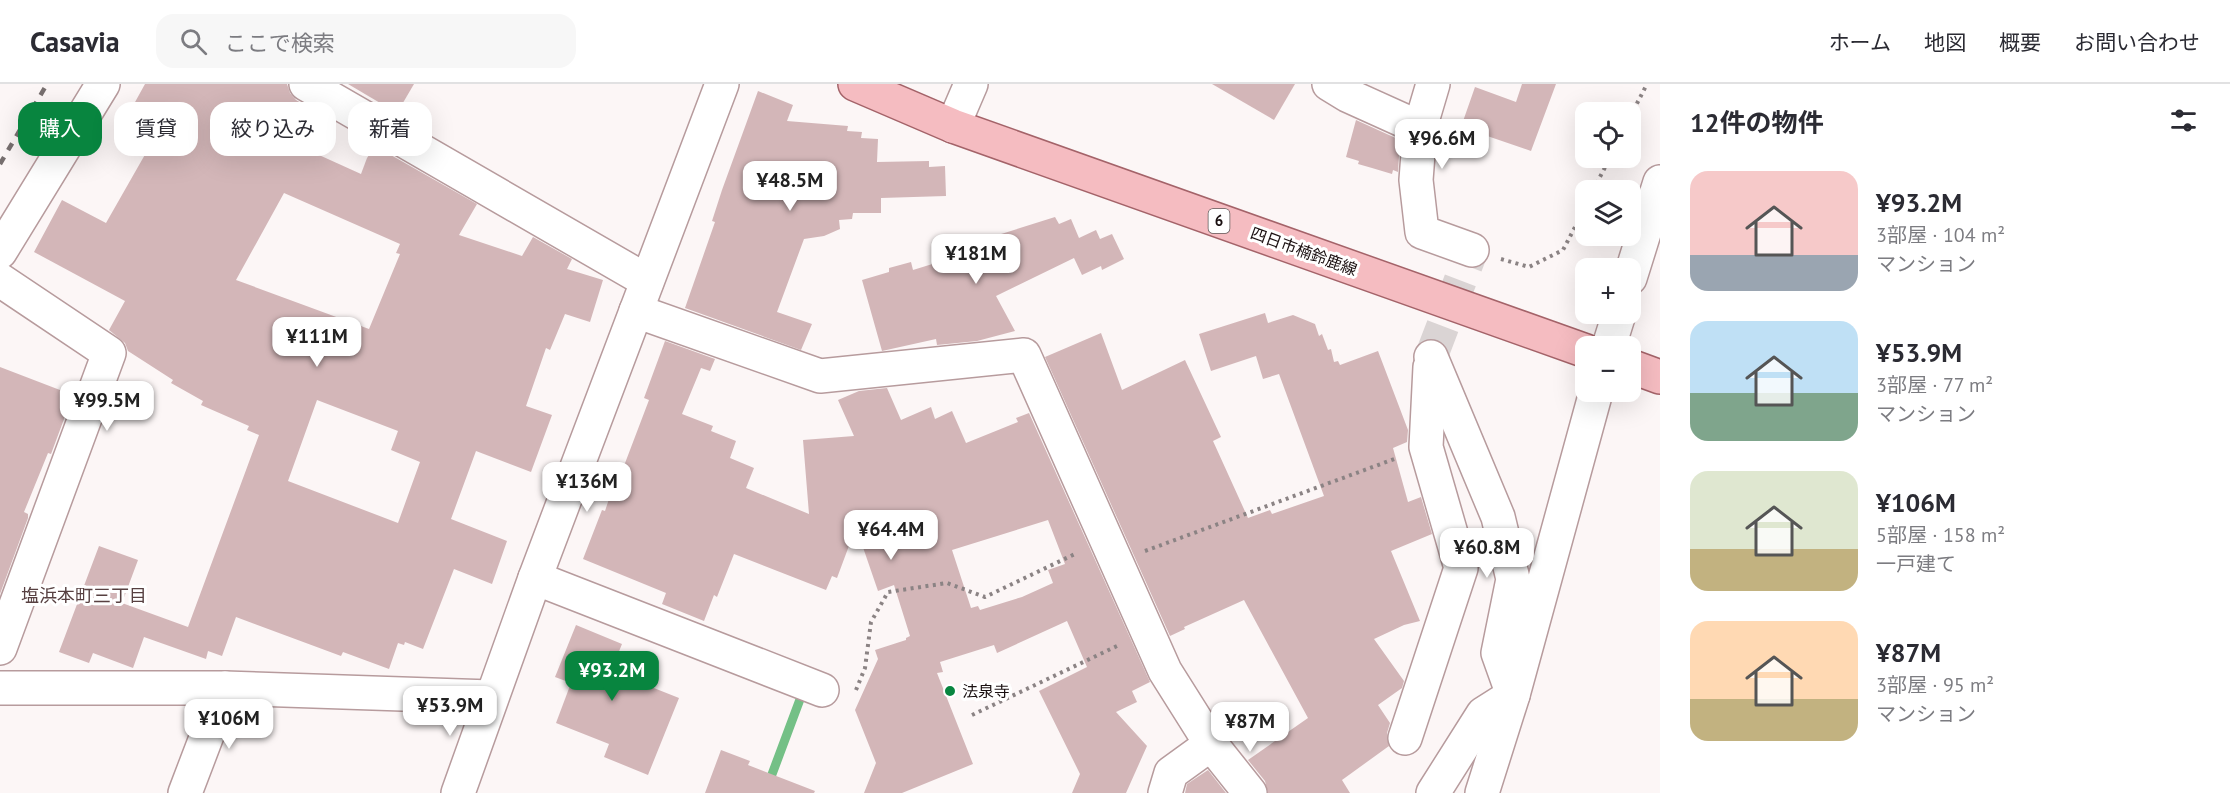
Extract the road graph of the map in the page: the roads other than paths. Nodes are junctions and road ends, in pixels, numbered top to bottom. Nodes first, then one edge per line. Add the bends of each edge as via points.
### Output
1 (103, 84) edge
2 (306, 84) edge
3 (722, 84) edge
4 (855, 84) edge
5 (971, 84) edge
6 (1329, 84) edge
7 (1433, 84) edge
8 (953, 126) junction
9 (1419, 128) junction
10 (1660, 182) edge
11 (1472, 250) road end
12 (0, 252) edge
13 (1636, 258) edge
14 (0, 280) edge
15 (642, 296) junction
16 (1575, 347) edge
17 (1641, 370) edge
18 (1660, 376) edge
19 (1593, 402) edge
20 (535, 578) junction
21 (0, 648) edge
22 (0, 688) edge
23 (225, 688) junction
24 (822, 690) road end
25 (1513, 695) junction
26 (491, 697) junction
27 (1405, 738) dead end
28 (1211, 744) junction
29 (185, 793) edge
30 (458, 793) edge
31 (1164, 793) edge
32 (1250, 793) edge
33 (1433, 793) edge
34 (1482, 793) edge

1 - 12 street
2 - 15 street
3 - 15 street
4 - 8 main road, 四日市楠鈴鹿線 / 6
5 - 8 street
6 - 9 street
7 - 9 street
8 - 16 main road, 四日市楠鈴鹿線 / 6
9 - 11 street via 1416,180 1422,232
10 - 13 street
14 - 21 street via 109,353
15 - 20 street
15 - 28 street via 820,376 1024,355 1165,671
17 - 18 main road
19 - 25 street
20 - 24 street
20 - 26 street
22 - 23 street
23 - 26 street
23 - 29 street
25 - 27 street via 1498,653 1513,579 1501,528 1431,357 1426,447 1461,568
25 - 33 street via 1483,714
25 - 34 street
26 - 30 street
28 - 31 street via 1172,773
28 - 32 street

